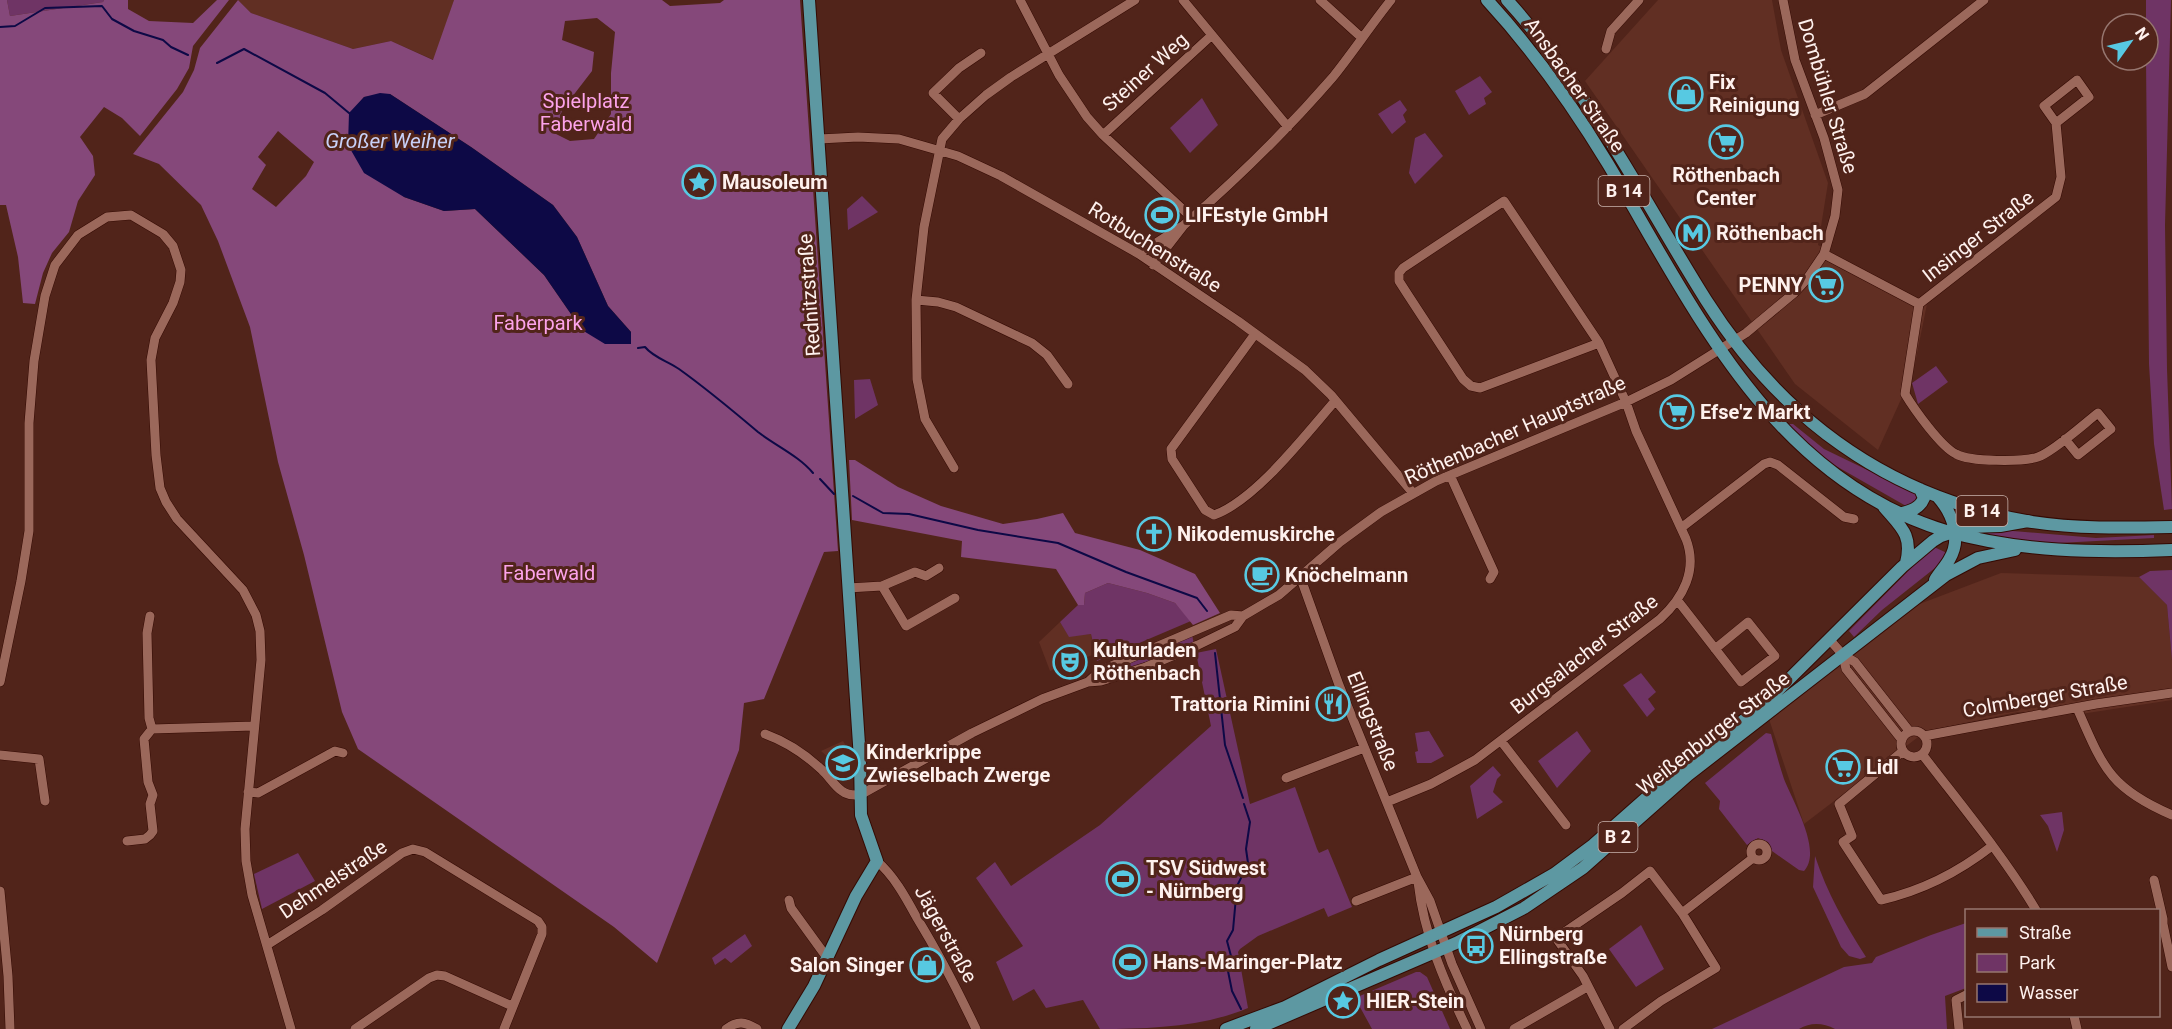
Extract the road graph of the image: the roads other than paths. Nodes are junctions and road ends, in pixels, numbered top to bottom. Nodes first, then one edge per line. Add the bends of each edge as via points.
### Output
1 (809, 0) edge
2 (1020, 0) edge
3 (1135, 0) edge
4 (1183, 0) edge
5 (1320, 0) edge
6 (1391, 0) edge
7 (1487, 0) edge
8 (1507, 0) edge
9 (1639, 0) edge
10 (1783, 0) edge
11 (1984, 0) edge
12 (1212, 35) junction
13 (1362, 38) junction
14 (1606, 49) dead end
15 (981, 53) dead end
16 (1048, 54) junction
17 (1815, 115) junction
18 (959, 120) junction
19 (2056, 123) junction
20 (1288, 127) junction
21 (1103, 135) junction
22 (819, 139) junction
23 (939, 151) junction
24 (1192, 218) junction
25 (1184, 225) junction
26 (1139, 254) junction
27 (1824, 254) junction
28 (1153, 265) junction
29 (916, 300) junction
30 (1919, 304) junction
31 (1255, 333) junction
32 (1734, 341) junction
33 (1599, 343) junction
34 (1720, 350) junction
35 (1068, 384) dead end
36 (1335, 401) junction
37 (1626, 402) junction
38 (1804, 417) junction
39 (1781, 427) junction
40 (2065, 438) junction
41 (954, 468) dead end
42 (1450, 475) junction
43 (1920, 489) junction
44 (1413, 493) junction
45 (1938, 496) junction
46 (1878, 502) junction
47 (1902, 513) junction
48 (1854, 519) dead end
49 (2028, 521) junction
50 (2172, 526) edge
51 (1681, 528) junction
52 (1954, 533) junction
53 (2031, 548) junction
54 (2172, 550) edge
55 (1906, 563) junction
56 (939, 568) dead end
57 (1300, 576) junction
58 (1490, 579) dead end
59 (882, 586) junction
60 (1932, 587) junction
61 (848, 588) junction
62 (955, 598) dead end
63 (1678, 601) junction
64 (150, 616) dead end
65 (1243, 616) junction
66 (1830, 640) junction
67 (1715, 649) junction
68 (1843, 655) junction
69 (1088, 681) junction
70 (0, 682) edge
71 (2172, 693) edge
72 (2077, 708) junction
73 (254, 726) junction
74 (152, 729) junction
75 (1910, 732) junction
76 (765, 734) dead end
77 (1924, 736) junction
78 (1902, 740) junction
79 (1501, 741) junction
80 (1364, 748) junction
81 (1903, 751) junction
82 (343, 753) dead end
83 (1922, 754) junction
84 (0, 755) edge
85 (1286, 778) dead end
86 (248, 792) junction
87 (860, 795) junction
88 (45, 801) dead end
89 (1387, 802) junction
90 (2172, 815) edge
91 (1566, 825) dead end
92 (128, 841) dead end
93 (1992, 846) junction
94 (1753, 858) dead end
95 (877, 861) junction
96 (1417, 877) junction
97 (2154, 880) dead end
98 (0, 891) edge
99 (789, 900) dead end
100 (1356, 901) dead end
101 (2035, 909) edge
102 (2159, 909) edge
103 (1682, 913) junction
104 (1, 915) edge
105 (2161, 925) edge
106 (1440, 932) junction
107 (1428, 937) junction
108 (267, 945) junction
109 (1445, 947) junction
110 (1433, 952) junction
111 (828, 959) junction
112 (2172, 967) edge
113 (1587, 987) junction
114 (1965, 996) edge
115 (512, 1006) junction
116 (10, 1029) edge
117 (291, 1029) edge
118 (355, 1029) edge
119 (504, 1029) edge
120 (726, 1029) edge
121 (757, 1029) edge
122 (788, 1029) edge
123 (976, 1029) edge
124 (1226, 1029) edge
125 (1256, 1029) edge
126 (1467, 1029) edge
127 (1481, 1029) edge
128 (1514, 1029) edge
129 (1611, 1029) edge
130 (1623, 1029) edge
131 (1959, 1029) edge

1 - 22 main road, Rednitzstraße
2 - 16 street, Steiner Weg
3 - 16 street
4 - 12 street
5 - 13 street
6 - 13 street
7 - 34 main road, Ansbacher Straße / B 14 via 1577,115
8 - 32 main road, Ansbacher Straße / B 14 via 1558,61 1594,113
9 - 14 street via 1611,31
10 - 17 street, Dombühler Straße via 1795,60
11 - 17 street via 1865,94
12 - 20 street
12 - 21 street, Steiner Weg
13 - 20 street
15 - 18 street via 933,93
16 - 18 street via 986,95
16 - 21 street, Steiner Weg via 1073,97
17 - 27 street, Dombühler Straße via 1838,190
18 - 23 street via 942,139
19 - 19 street, Insinger Straße via 2089,97 2077,80 2044,106
19 - 30 street, Insinger Straße via 2061,177 2056,197
20 - 24 street
21 - 24 street, Steiner Weg
22 - 23 street, Rotbuchenstraße via 899,139
22 - 61 main road, Rednitzstraße
23 - 26 street, Rotbuchenstraße via 1001,176
23 - 29 street via 924,227
24 - 25 street
25 - 26 street
25 - 28 street
26 - 28 street, Rotbuchenstraße
27 - 30 street, Insinger Straße
27 - 32 street, Dombühler Straße via 1794,293
28 - 31 street, Rotbuchenstraße
29 - 35 street via 956,307 1032,343 1047,355
29 - 41 street via 920,400 925,419
30 - 40 street via 1905,394 1954,454 2005,460 2039,457
31 - 36 street, Rotbuchenstraße via 1305,370
31 - 36 street via 1171,449 1172,459 1205,510 1214,515 1225,511 1254,488
32 - 34 street
32 - 38 main road, Ansbacher Straße / B 14
33 - 33 street, Burgsalacher Straße via 1504,201 1399,273 1404,290 1463,379 1474,387 1509,378
33 - 37 street, Burgsalacher Straße
34 - 37 street, Röthenbacher Hauptstraße
34 - 39 main road, Ansbacher Straße / B 14
36 - 44 street, Rotbuchenstraße
37 - 42 street, Röthenbacher Hauptstraße
37 - 51 street, Burgsalacher Straße
38 - 39 main road via 1785,419
38 - 43 main road, Ansbacher Straße / B 14 via 1853,454
39 - 46 main road, Ansbacher Straße / B 14 via 1819,462
40 - 40 street via 2098,413 2111,429 2078,455
42 - 44 street, Röthenbacher Hauptstraße
42 - 58 street via 1494,572
43 - 45 main road, Ansbacher Straße / B 14
43 - 47 main road via 1922,504
44 - 57 street, Röthenbacher Hauptstraße via 1364,523
45 - 49 main road, Ansbacher Straße / B 14
45 - 52 main road via 1952,518
46 - 47 main road, Ansbacher Straße / B 14
46 - 55 main road via 1907,536
47 - 52 main road, Ansbacher Straße / B 14
48 - 51 street via 1844,517 1770,462
49 - 50 main road, B 2 via 2083,526
49 - 52 main road, B 2 via 1968,527
51 - 63 street, Burgsalacher Straße via 1691,565
52 - 53 main road, Ansbacher Straße / B 14
52 - 55 main road, Weißenburger Straße / B 2 via 1936,538
52 - 60 main road via 1955,546
53 - 54 main road, B 2
53 - 60 main road, Weißenburger Straße / B 2 via 1971,561
55 - 66 main road, Weißenburger Straße / B 2
56 - 59 street via 926,576 915,572
57 - 65 street, Röthenbacher Hauptstraße via 1279,595
57 - 80 street, Ellingstraße
59 - 61 street
59 - 62 street via 906,626
60 - 68 main road, Weißenburger Straße / B 2
61 - 87 main road, Rednitzstraße
63 - 67 street
63 - 79 street, Burgsalacher Straße
64 - 74 street via 147,633
65 - 69 street, Röthenbacher Hauptstraße via 1231,615 1100,672
65 - 69 street, Röthenbacher Hauptstraße via 1235,627 1146,667 1101,681
66 - 68 street
66 - 106 main road, Weißenburger Straße / B 2 via 1763,705 1573,860 1514,898
67 - 67 street via 1741,682 1775,656 1748,622
68 - 75 street via 1855,662
68 - 78 street via 1846,669
68 - 109 main road, Weißenburger Straße / B 2 via 1673,787 1568,880 1516,913
69 - 87 street, Röthenbacher Hauptstraße via 972,733
70 - 73 street via 29,531 29,423 41,317 56,265 78,235 107,217 131,215 163,234 179,259 180,282 155,338 151,360 160,488 177,519 243,590 255,615 261,660
71 - 72 street, Colmberger Straße
72 - 77 street, Colmberger Straße
72 - 90 street via 2111,777 2148,805
73 - 74 street
73 - 86 street
74 - 92 street via 144,739 153,795 153,831 145,838
75 - 77 street
75 - 78 street
76 - 87 street via 803,754 843,792
77 - 83 street
78 - 81 street
79 - 89 street, Burgsalacher Straße via 1445,777
79 - 91 street
80 - 85 street
80 - 89 street, Ellingstraße
81 - 83 street via 1912,757
81 - 93 street via 1839,804 1852,837 1843,842 1881,900 1907,894 1943,877
82 - 86 street via 335,751 258,793
83 - 93 street
84 - 88 street via 39,759
86 - 108 street via 248,877
87 - 95 main road, Rednitzstraße via 863,823
89 - 96 street, Ellingstraße
93 - 101 street
94 - 103 street
95 - 111 main road via 856,896
95 - 123 street, Jägerstraße via 893,878 924,929
96 - 100 street
96 - 106 street, Ellingstraße
96 - 107 street, Ellingstraße
97 - 102 street
98 - 104 street
99 - 111 street
103 - 113 street via 1650,871 1556,938
103 - 130 street via 1716,968
104 - 116 street
105 - 112 street
106 - 107 main road, Weißenburger Straße / B 2
106 - 109 street, Ellingstraße
107 - 110 street, Ellingstraße
107 - 124 main road, Weißenburger Straße / B 2 via 1285,1007
108 - 115 street, Dehmelstraße via 413,849 435,858 542,927
108 - 117 street
109 - 110 main road, Weißenburger Straße / B 2
109 - 127 street, Ellingstraße
110 - 125 main road, Weißenburger Straße / B 2
110 - 126 street, Ellingstraße
111 - 122 main road
113 - 128 street
113 - 129 street
114 - 131 street via 1956,1000
115 - 118 street via 437,975
115 - 119 street
120 - 121 street via 743,1022

